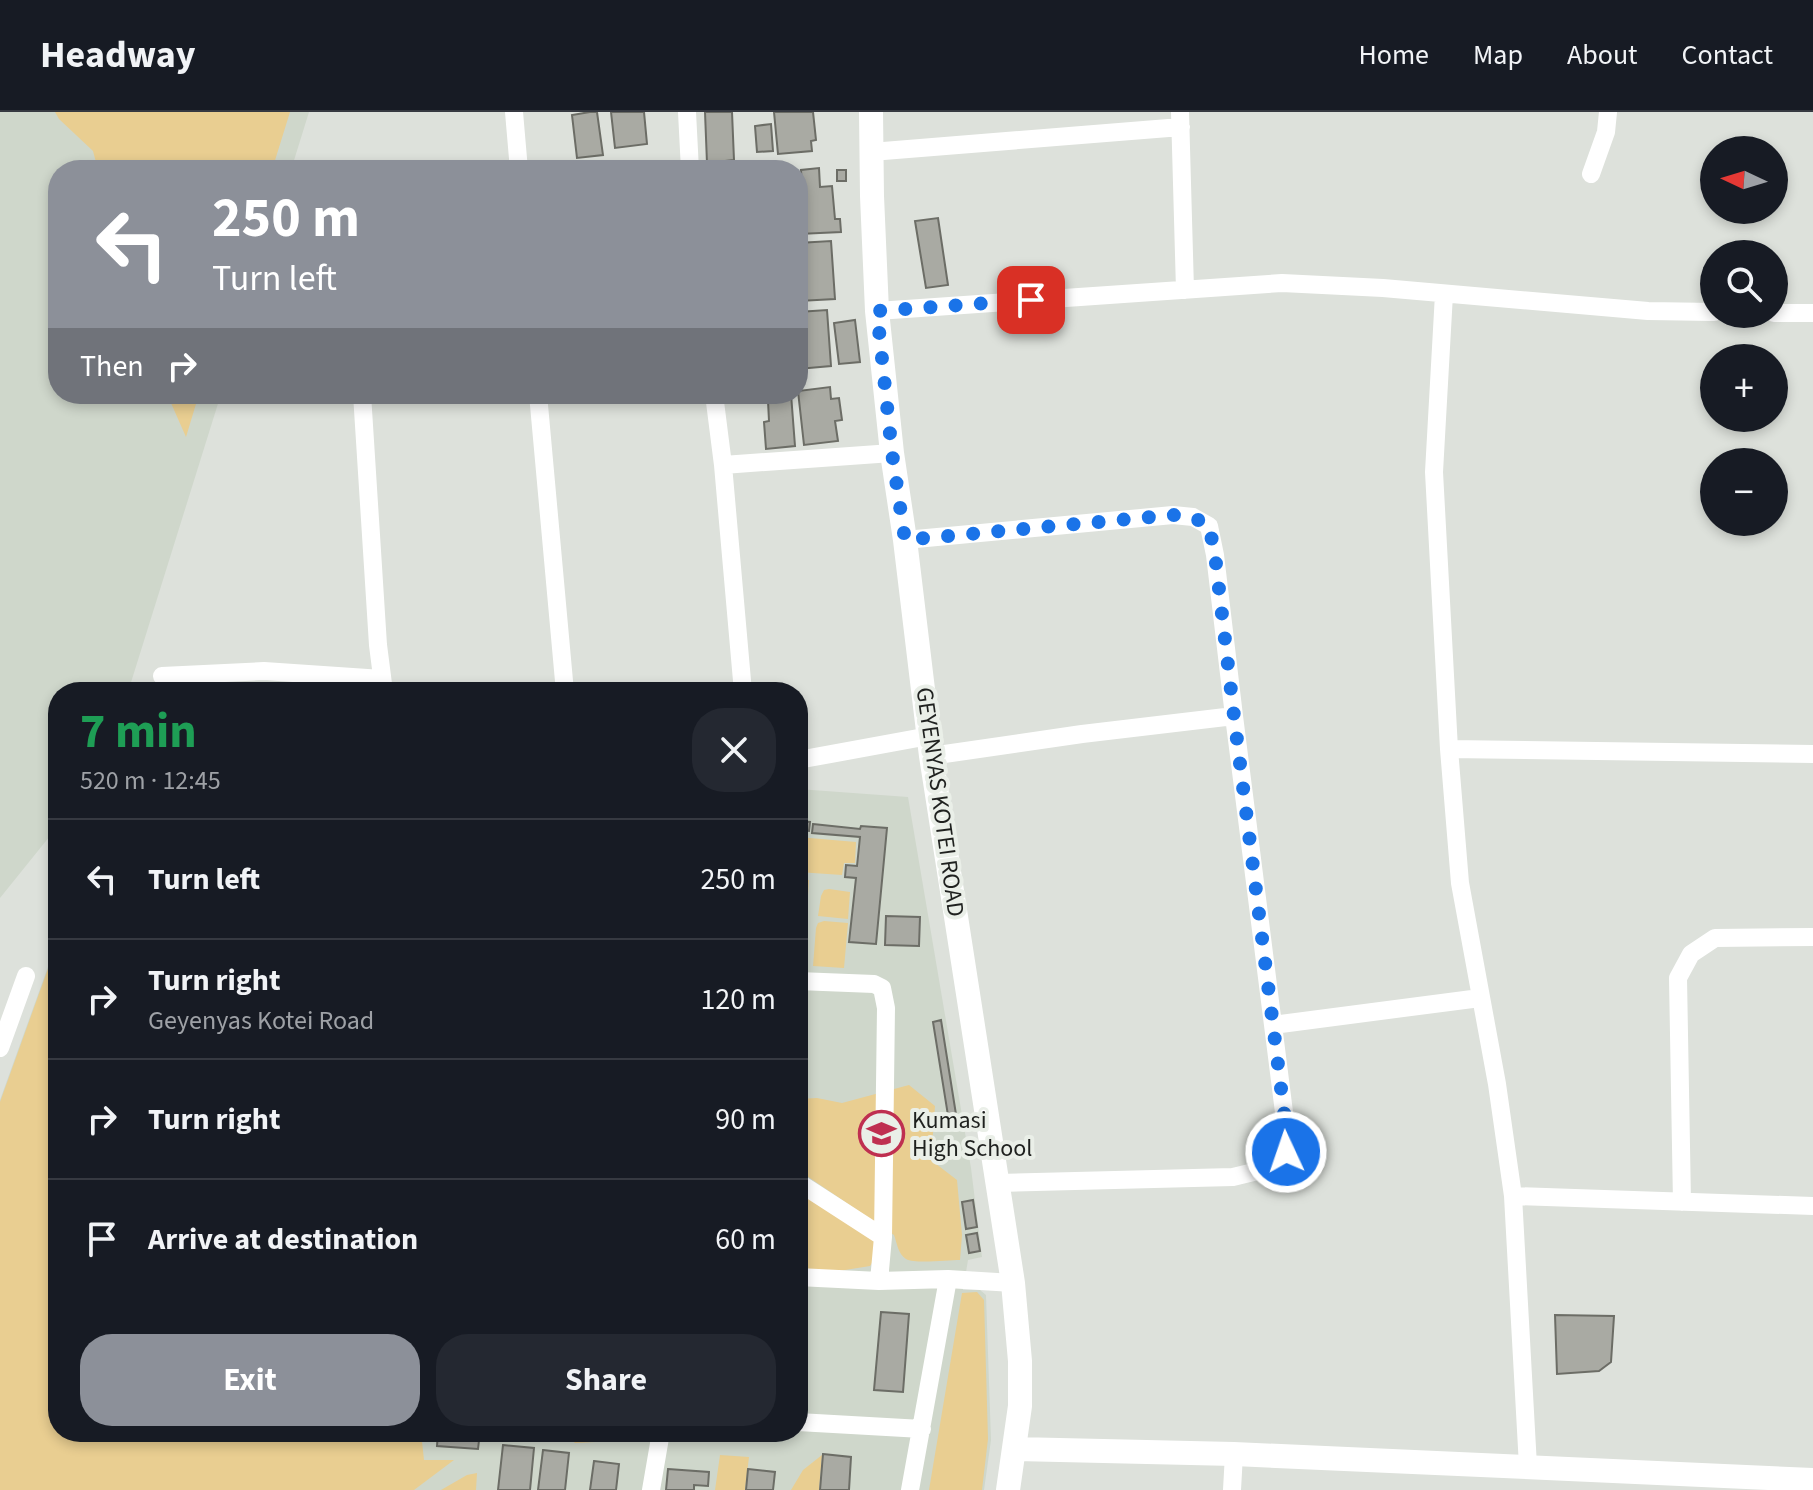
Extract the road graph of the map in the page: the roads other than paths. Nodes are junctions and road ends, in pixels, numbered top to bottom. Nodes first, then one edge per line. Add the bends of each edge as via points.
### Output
1 (514, 112) edge
2 (687, 112) edge
3 (871, 112) edge
4 (1608, 112) edge
5 (1180, 119) edge
6 (871, 152) junction
7 (518, 160) edge
8 (689, 160) edge
9 (1591, 174) dead end
10 (1185, 290) junction
11 (1444, 294) junction
12 (877, 311) junction
13 (1700, 312) edge
14 (1788, 313) edge
15 (1813, 313) edge
16 (363, 404) edge
17 (539, 404) edge
18 (715, 404) edge
19 (892, 453) junction
20 (723, 465) junction
21 (905, 540) junction
22 (162, 676) dead end
23 (351, 682) edge
24 (383, 682) edge
25 (564, 682) edge
26 (742, 682) edge
27 (1234, 716) junction
28 (930, 746) junction
29 (1449, 749) junction
30 (1813, 754) edge
31 (808, 759) edge
32 (1813, 937) edge
33 (26, 976) dead end
34 (808, 981) edge
35 (1480, 998) junction
36 (1273, 1025) junction
37 (0, 1048) edge
38 (998, 1183) junction
39 (808, 1188) edge
40 (1513, 1196) junction
41 (1682, 1202) junction
42 (1813, 1206) edge
43 (883, 1237) junction
44 (808, 1277) edge
45 (948, 1279) junction
46 (879, 1281) junction
47 (1013, 1283) junction
48 (808, 1423) edge
49 (922, 1429) junction
50 (659, 1442) edge
51 (1015, 1449) junction
52 (1234, 1454) junction
53 (1528, 1466) junction
54 (1813, 1480) edge
55 (651, 1490) edge
56 (910, 1490) edge
57 (1008, 1490) edge
58 (1232, 1490) edge

1 - 7 street
2 - 8 street
3 - 6 street, GEYENYAS KOTEI ROAD
4 - 9 street
5 - 6 street
5 - 10 street
6 - 12 street, GEYENYAS KOTEI ROAD
10 - 11 street via 1282,283
10 - 12 street
11 - 13 street
11 - 29 street via 1434,472
12 - 19 street, GEYENYAS KOTEI ROAD
14 - 15 street
16 - 24 street
17 - 25 street
18 - 20 street
19 - 20 street
19 - 21 street, GEYENYAS KOTEI ROAD
20 - 26 street
21 - 27 street via 1193,517 1209,526 1215,555
21 - 28 street, GEYENYAS KOTEI ROAD
22 - 23 street via 264,671
27 - 28 street
27 - 36 street
28 - 31 street
28 - 38 street, GEYENYAS KOTEI ROAD
29 - 30 street
29 - 35 street via 1460,883
32 - 41 street via 1715,938 1691,954 1678,978
33 - 37 street
34 - 43 street via 882,988
35 - 36 street
35 - 40 street
36 - 38 street via 1286,1128 1286,1152 1274,1167 1233,1177
38 - 47 street, GEYENYAS KOTEI ROAD
39 - 43 street
40 - 41 street
40 - 53 street
41 - 42 street
43 - 46 street
44 - 46 street
45 - 46 street
45 - 47 street
45 - 49 street
47 - 51 street, GEYENYAS KOTEI ROAD via 1020,1361
48 - 49 street
49 - 56 street
50 - 55 street
51 - 52 street
51 - 57 street, GEYENYAS KOTEI ROAD
52 - 53 street
52 - 58 street
53 - 54 street

